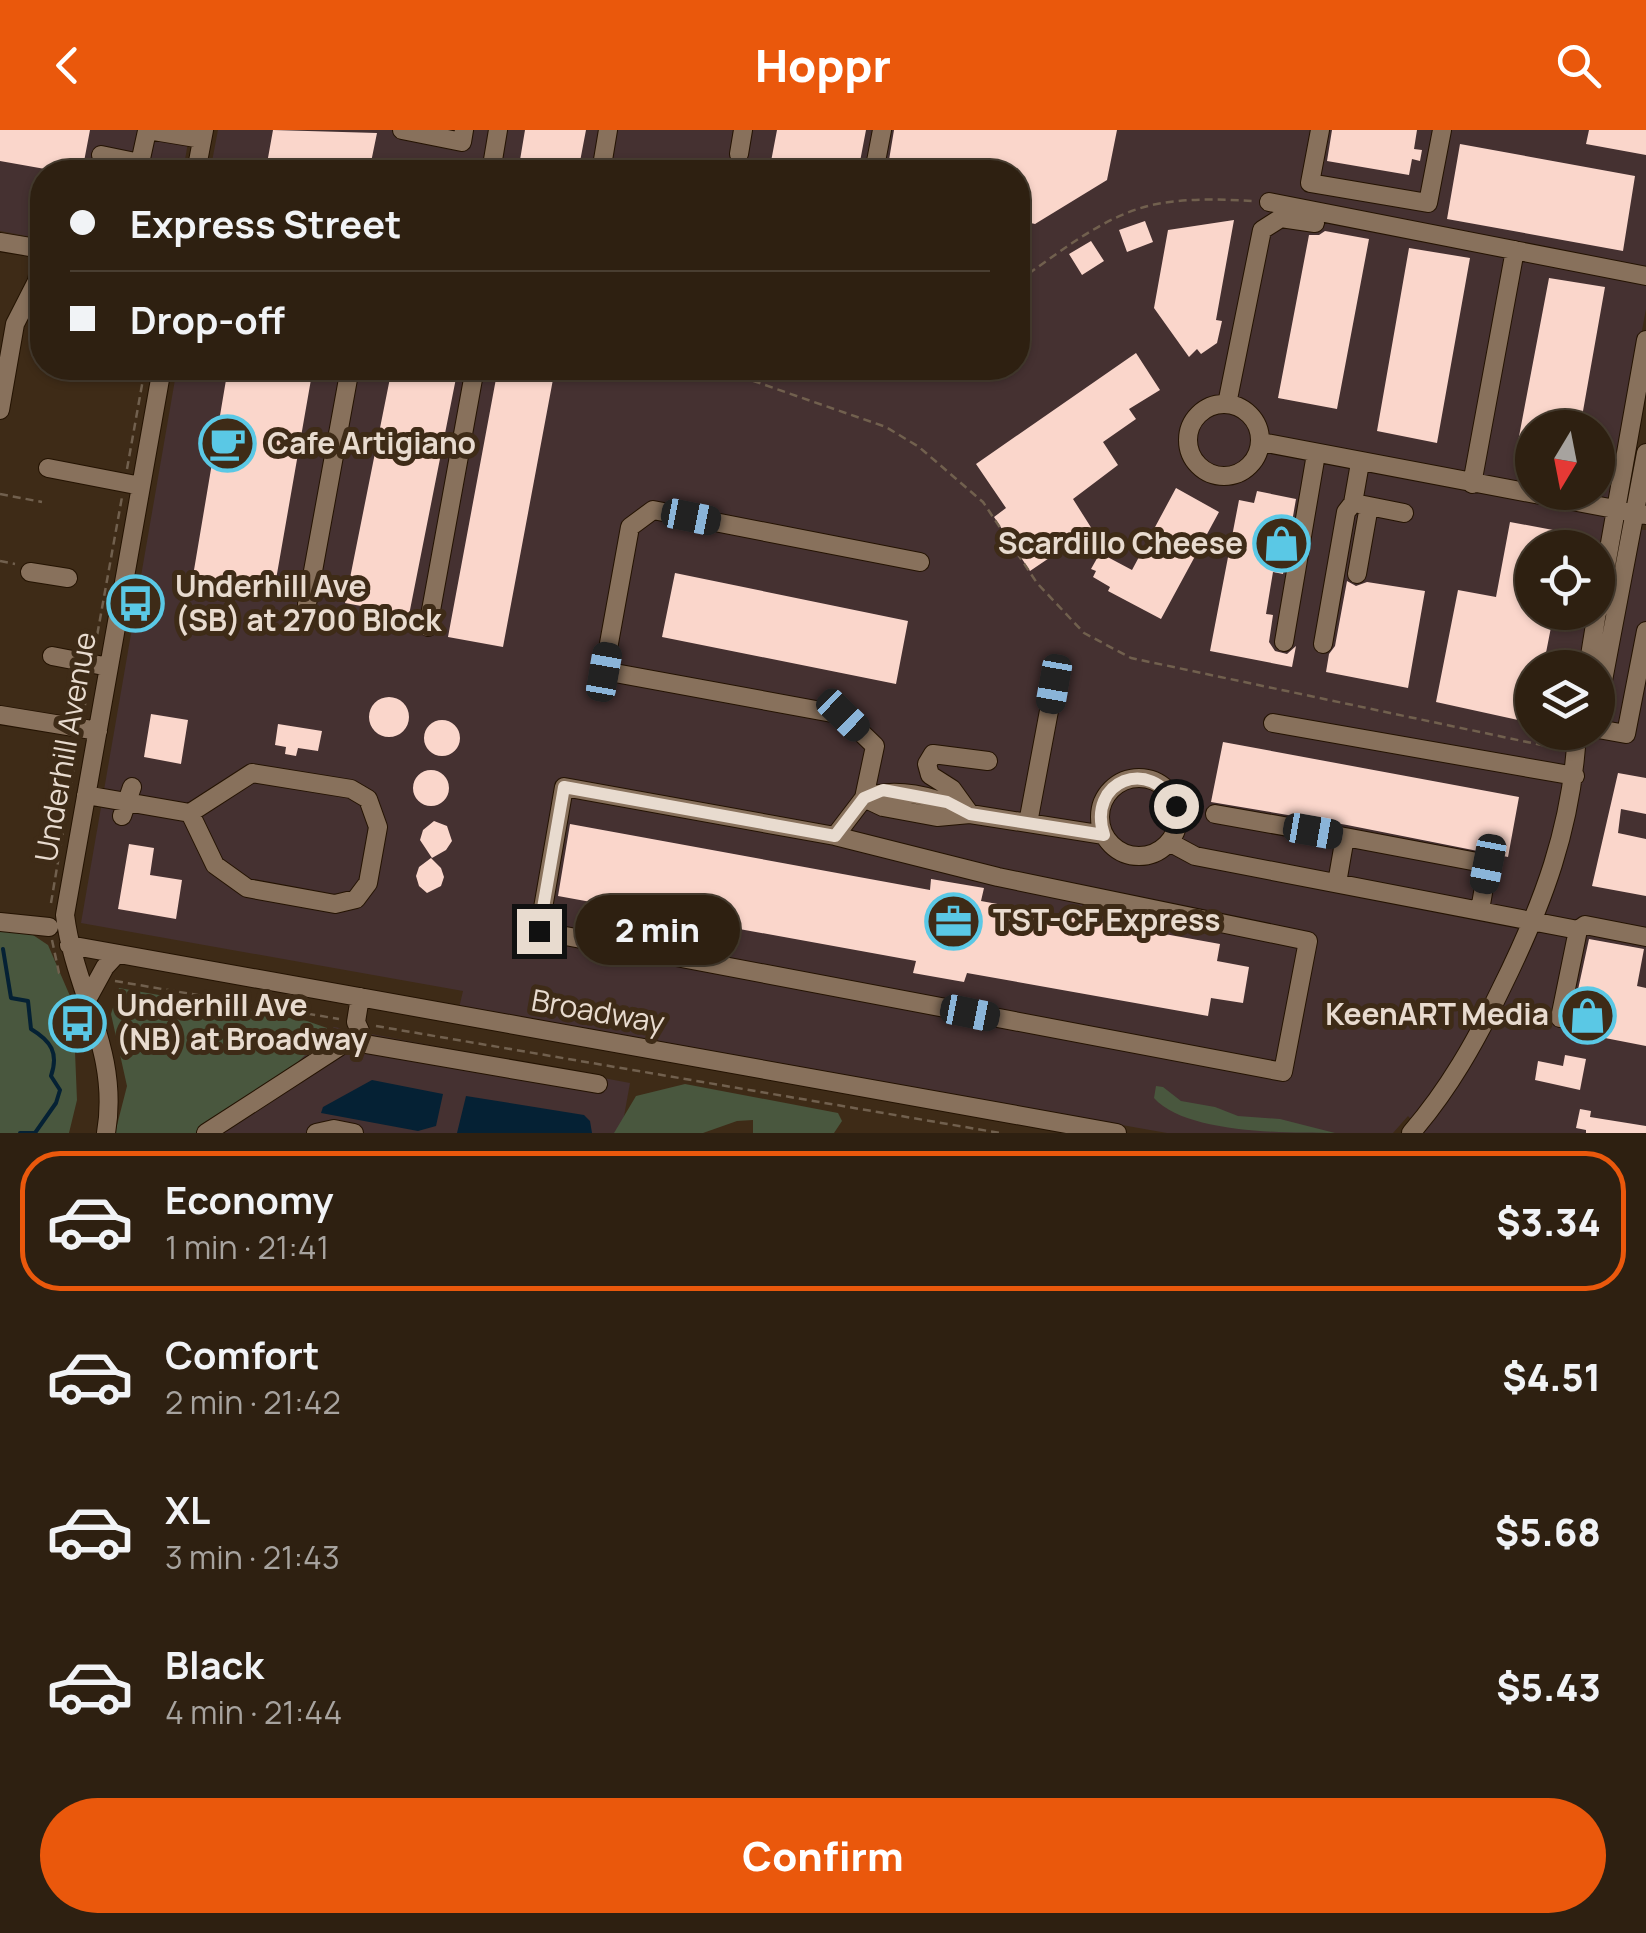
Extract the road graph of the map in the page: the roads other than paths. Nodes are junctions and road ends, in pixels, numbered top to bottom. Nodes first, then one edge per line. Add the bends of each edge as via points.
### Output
1 (147, 130) edge
2 (402, 130) edge
3 (464, 130) edge
4 (498, 130) edge
5 (608, 130) edge
6 (743, 130) edge
7 (882, 130) edge
8 (1320, 130) edge
9 (1442, 130) edge
10 (203, 135) edge
11 (739, 154) dead end
12 (100, 155) dead end
13 (129, 160) edge
14 (140, 160) edge
15 (199, 160) edge
16 (493, 160) edge
17 (603, 160) edge
18 (876, 160) edge
19 (1269, 202) road end
20 (1315, 223) dead end
21 (0, 242) edge
22 (30, 248) edge
23 (1515, 250) junction
24 (1646, 276) edge
25 (30, 292) edge
26 (8, 323) edge
27 (1646, 340) edge
28 (160, 380) edge
29 (348, 380) edge
30 (473, 380) edge
31 (1226, 404) junction
32 (0, 410) edge
33 (1260, 442) junction
34 (1646, 453) edge
35 (1316, 454) junction
36 (1360, 463) junction
37 (48, 468) dead end
38 (1472, 484) junction
39 (141, 486) junction
40 (1515, 492) edge
41 (1361, 505) junction
42 (1615, 510) junction
43 (1404, 513) dead end
44 (1640, 514) edge
45 (1613, 530) edge
46 (920, 562) dead end
47 (22, 568) road end
48 (1357, 574) dead end
49 (68, 578) dead end
50 (1615, 583) edge
51 (307, 604) dead end
52 (1615, 620) edge
53 (428, 627) dead end
54 (1646, 629) edge
55 (1284, 642) dead end
56 (1323, 644) dead end
57 (52, 656) dead end
58 (109, 666) junction
59 (1054, 684) dead end
60 (0, 714) edge
61 (1273, 724) dead end
62 (98, 731) junction
63 (1615, 733) edge
64 (1576, 750) edge
65 (1587, 750) edge
66 (988, 761) dead end
67 (1575, 776) junction
68 (86, 795) junction
69 (864, 798) junction
70 (190, 813) junction
71 (970, 814) junction
72 (1215, 814) dead end
73 (1028, 823) junction
74 (1104, 835) junction
75 (835, 836) junction
76 (1345, 837) junction
77 (1169, 842) junction
78 (1337, 883) junction
79 (1480, 910) junction
80 (1535, 921) junction
81 (0, 922) edge
82 (48, 927) dead end
83 (1578, 930) junction
84 (1646, 938) edge
85 (69, 945) junction
86 (117, 954) junction
87 (88, 998) junction
88 (360, 998) junction
89 (1560, 1018) dead end
90 (359, 1042) junction
91 (598, 1084) dead end
92 (1413, 1132) edge
93 (106, 1133) edge
94 (206, 1133) edge
95 (316, 1133) edge
96 (354, 1133) edge
97 (1116, 1133) edge

1 - 10 street
1 - 14 street
2 - 3 street via 462,142
4 - 16 street
5 - 17 street
6 - 11 street
7 - 18 street
8 - 9 street via 1310,183 1428,203
10 - 15 street
12 - 13 street
19 - 23 street
20 - 31 street via 1281,218 1262,230
21 - 22 street
23 - 24 street
23 - 38 street
25 - 26 street
26 - 32 street
27 - 42 street
28 - 39 street, Underhill Avenue
29 - 51 street
30 - 53 street
31 - 33 street via 1255,421
31 - 33 street via 1204,411 1190,430 1197,464 1230,476 1252,464
33 - 35 street
34 - 44 street
35 - 36 street
35 - 55 street
36 - 38 street
36 - 41 street
37 - 39 street
38 - 40 street
39 - 58 street, Underhill Avenue
41 - 43 street
41 - 48 street
41 - 56 street via 1346,512
42 - 44 street
42 - 45 street
44 - 50 street
46 - 69 street via 652,510 630,527 604,672 843,715 875,746
47 - 49 street
52 - 54 street
54 - 63 street via 1626,734
57 - 58 street
58 - 62 street, Underhill Avenue
59 - 73 street
60 - 62 street
61 - 67 street
62 - 68 street, Underhill Avenue
64 - 67 street
65 - 67 street
66 - 71 street via 933,754 927,764
67 - 80 street
68 - 70 street
68 - 85 street, Underhill Avenue via 67,900
69 - 71 street via 883,790 947,802
69 - 75 street
70 - 70 street via 252,773 351,789 368,799 378,827 368,883 356,898 335,904 247,888 216,866
71 - 73 street
72 - 76 street
73 - 74 street
74 - 77 street via 1134,856
74 - 77 street via 1105,798 1136,778 1170,794 1178,818
75 - 75 street via 564,787 539,931 1283,1072 1308,941
76 - 78 street
76 - 79 street via 1488,864
77 - 78 street via 1194,856
78 - 79 street
79 - 80 street
80 - 83 street
80 - 92 street via 1470,1054
81 - 82 street
83 - 84 street via 1594,925
83 - 89 street
85 - 86 street, Broadway
85 - 87 street, Underhill Avenue
86 - 87 street
86 - 88 street, Broadway
87 - 93 street, Underhill Avenue via 109,1078
88 - 90 street
88 - 97 street, Broadway
90 - 91 street
90 - 94 street via 348,1041
95 - 96 street

